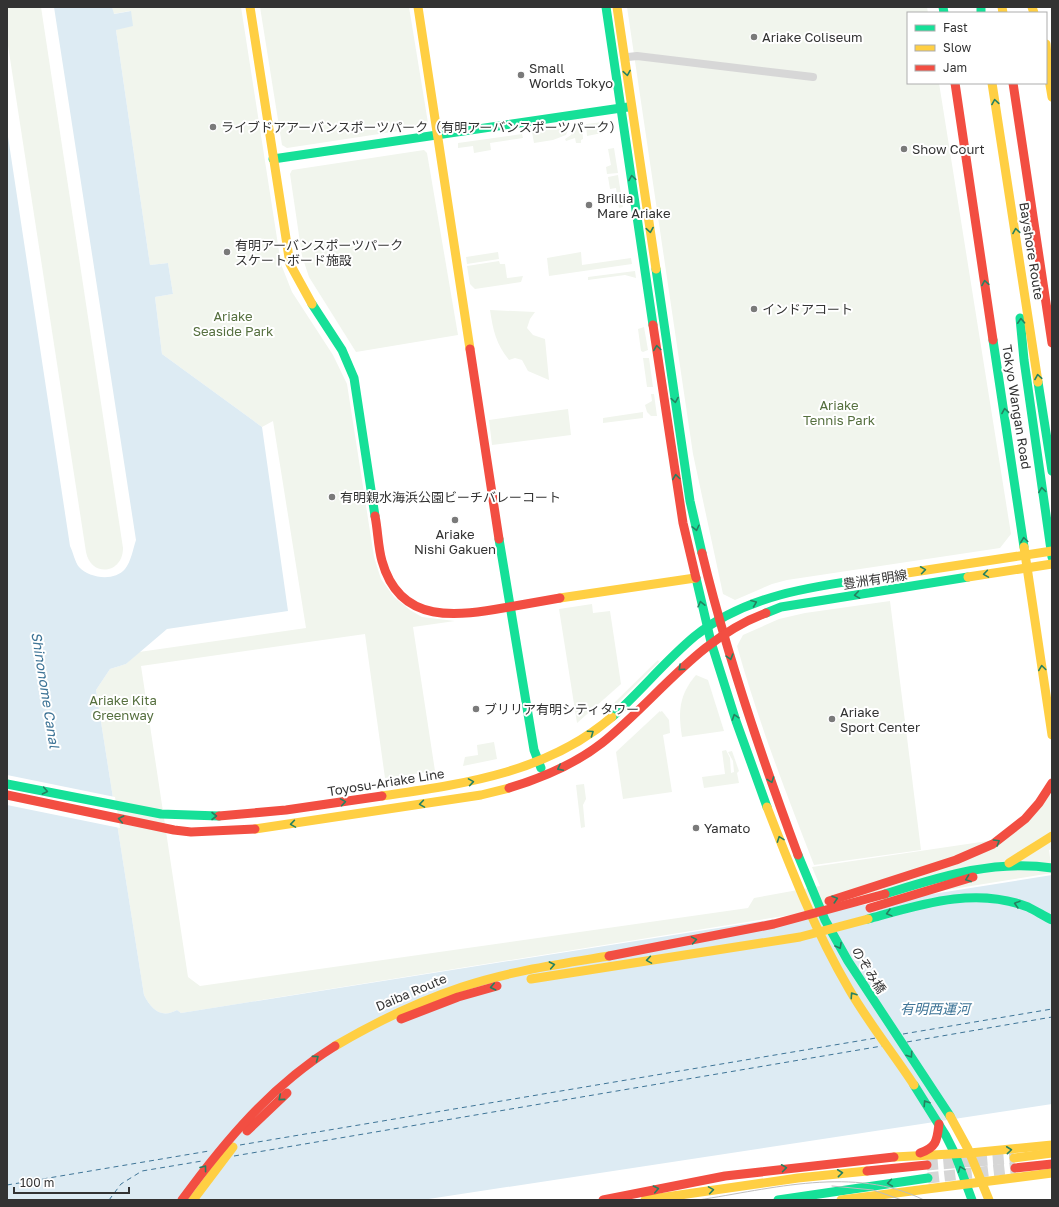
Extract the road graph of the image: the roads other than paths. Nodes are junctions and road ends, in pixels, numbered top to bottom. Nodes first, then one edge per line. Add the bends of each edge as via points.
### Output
1 (250, 7) edge
2 (418, 7) edge
3 (606, 7) edge
4 (617, 7) edge
5 (628, 57) dead end
6 (1052, 58) edge
7 (1047, 62) edge
8 (813, 77) dead end
9 (951, 84) edge
10 (955, 84) edge
11 (992, 84) edge
12 (1013, 84) edge
13 (1052, 97) edge
14 (632, 106) junction
15 (621, 108) junction
16 (960, 120) junction
17 (439, 136) junction
18 (1024, 153) junction
19 (273, 159) junction
20 (1022, 269) junction
21 (1052, 288) edge
22 (1052, 343) edge
23 (1052, 471) edge
24 (1052, 551) edge
25 (1026, 555) junction
26 (1052, 557) edge
27 (1052, 564) edge
28 (1028, 567) junction
29 (695, 578) junction
30 (510, 607) junction
31 (719, 620) junction
32 (707, 628) junction
33 (723, 633) junction
34 (710, 642) junction
35 (1052, 735) edge
36 (538, 762) junction
37 (544, 776) junction
38 (1052, 783) edge
39 (7, 784) edge
40 (7, 795) edge
41 (196, 816) junction
42 (220, 833) junction
43 (1052, 836) edge
44 (1052, 868) edge
45 (863, 910) dead end
46 (834, 918) dead end
47 (1052, 920) edge
48 (718, 936) junction
49 (688, 954) junction
50 (942, 1136) junction
51 (1052, 1145) edge
52 (970, 1153) junction
53 (1052, 1153) edge
54 (955, 1154) junction
55 (910, 1155) junction
56 (1014, 1158) tunnel mouth
57 (1052, 1164) edge
58 (928, 1165) tunnel mouth
59 (1015, 1168) tunnel mouth
60 (1052, 1173) edge
61 (928, 1178) tunnel mouth
62 (982, 1182) junction
63 (966, 1184) junction
64 (182, 1200) edge
65 (194, 1200) edge
66 (603, 1200) edge
67 (645, 1200) edge
68 (779, 1200) edge
69 (841, 1200) edge
70 (972, 1200) edge
71 (989, 1200) edge

1 - 19 main road
2 - 17 main road
3 - 15 main road, のぞみ橋
4 -> 14 main road, のぞみ橋
5 - 8 street
6 - 7 street
7 - 13 main road
9 - 16 main road
10 - 16 main road, Tokyo Wangan Road
20 -> 11 main road, Bayshore Route
12 - 18 main road, Bayshore Route
14 - 15 main road
14 -> 31 main road, のぞみ橋 via 690,501
15 - 17 main road
29 -> 15 main road, のぞみ橋 via 682,516
25 -> 16 main road, Tokyo Wangan Road
17 - 19 main road
17 - 30 main road
18 - 21 main road via 1032,180
18 - 22 main road, Bayshore Route
19 - 30 main road via 290,264 305,296 347,359 356,385 382,561 388,577 401,596 411,604 433,613 462,613
23 -> 20 main road, Bayshore Route
26 -> 20 main road via 1024,360 1020,318
24 - 25 main road, 豊洲有明線
25 - 28 main road, Tokyo Wangan Road
31 -> 25 main road, 豊洲有明線 via 738,609 780,594
27 - 28 main road, 豊洲有明線
28 -> 33 main road, 豊洲有明線 via 781,607 744,620
35 -> 28 main road, Tokyo Wangan Road
29 - 30 main road
32 -> 29 main road, のぞみ橋
30 - 36 main road
31 - 32 main road, Toyosu-Ariake Line
31 - 33 main road, のぞみ橋
32 - 34 main road, のぞみ橋
36 -> 32 main road, Toyosu-Ariake Line via 601,726 680,650
33 - 34 main road, 豊洲有明線
33 -> 52 main road, のぞみ橋 via 743,704 805,873 832,933 851,968 928,1081
34 -> 37 main road, Toyosu-Ariake Line via 601,744
50 -> 34 main road, のぞみ橋 via 938,1124 831,958 793,876
36 - 37 main road
41 -> 36 main road, Toyosu-Ariake Line via 243,815 462,783 509,773
37 -> 42 main road, Toyosu-Ariake Line via 513,788 481,795
48 -> 38 main road via 979,852 1004,838 1021,824 1036,808
39 -> 41 main road, Toyosu-Ariake Line via 161,814
42 -> 40 main road, Toyosu-Ariake Line via 159,827
41 - 42 main road via 196,827 211,828
43 -> 45 main road via 996,869 952,885
44 - 48 main road via 1018,864 972,869 811,916
46 - 49 main road
47 -> 49 main road via 1027,907 1003,901 976,898 948,899 800,937
64 -> 48 main road, Daiba Route via 227,1139 271,1094 326,1051 367,1025 431,996 484,979
49 -> 65 main road, Daiba Route via 486,989 414,1013 334,1057 278,1101 234,1145
50 - 54 main road, のぞみ橋
50 - 55 main road via 929,1150
52 -> 51 main road
52 - 54 main road
52 - 62 main road, のぞみ橋
53 - 56 main road
54 - 55 main road
63 -> 54 main road, のぞみ橋
66 -> 55 main road via 733,1175 846,1160
57 - 59 main road
67 -> 58 main road via 798,1178
60 - 62 main road
61 -> 68 main road
62 - 63 main road
62 - 71 main road, のぞみ橋
63 - 69 main road
63 - 70 main road, のぞみ橋

